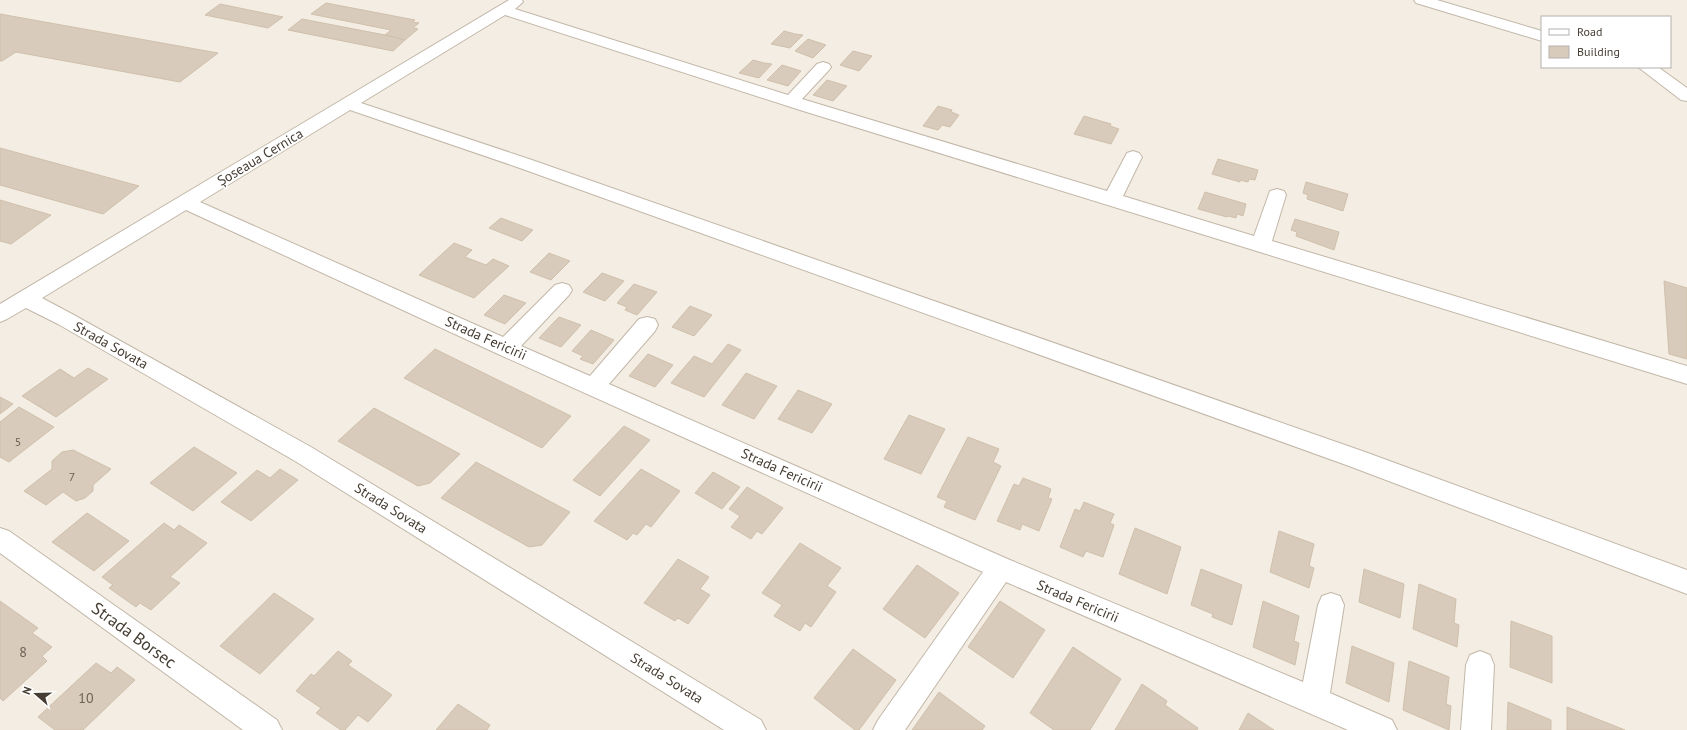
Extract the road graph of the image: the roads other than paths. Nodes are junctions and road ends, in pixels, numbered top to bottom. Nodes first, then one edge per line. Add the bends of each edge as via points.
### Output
1 (520, 0) edge
2 (1421, 0) edge
3 (503, 10) junction
4 (1541, 36) edge
5 (823, 67) dead end
6 (1648, 68) edge
7 (1687, 96) edge
8 (791, 101) junction
9 (348, 104) junction
10 (1133, 157) dead end
11 (1277, 195) dead end
12 (1112, 199) junction
13 (185, 202) junction
14 (1261, 244) junction
15 (562, 290) dead end
16 (25, 299) junction
17 (1, 312) edge
18 (647, 325) dead end
19 (506, 348) junction
20 (1687, 375) edge
21 (594, 387) junction
22 (0, 539) edge
23 (1001, 568) junction
24 (1687, 582) edge
25 (1331, 605) dead end
26 (1480, 665) dead end
27 (1314, 701) junction
28 (267, 730) edge
29 (751, 730) edge
30 (888, 730) edge
31 (1382, 730) edge
32 (1476, 730) edge

1 - 3 street, Șoseaua Cernica
2 - 4 street
3 - 8 street
3 - 9 street, Șoseaua Cernica
5 - 8 street
6 - 7 street
8 - 12 street
9 - 13 street, Șoseaua Cernica
9 - 24 street via 531,165 1357,459
10 - 12 street
11 - 14 street
12 - 14 street
13 - 16 street, Șoseaua Cernica
13 - 19 street, Strada Fericirii
14 - 20 street
15 - 19 street
16 - 17 street, Șoseaua Cernica
16 - 29 street, Strada Sovata via 65,319 303,454
18 - 21 street
19 - 21 street, Strada Fericirii
21 - 23 street, Strada Fericirii
22 - 28 street, Strada Borsec
23 - 27 street, Strada Fericirii
23 - 30 street
25 - 27 street
26 - 32 street
27 - 31 street, Strada Fericirii

